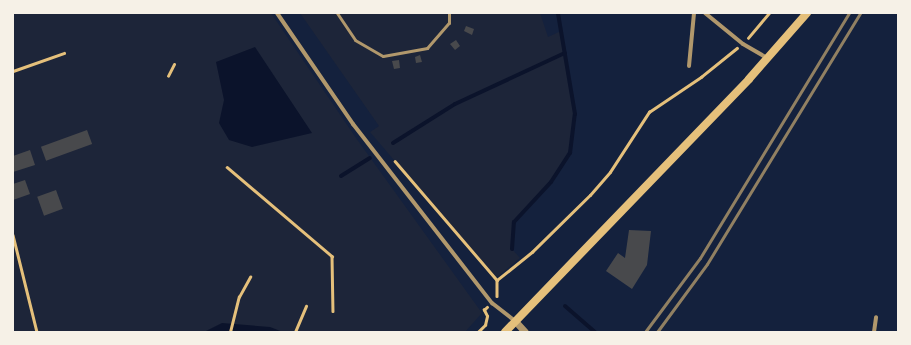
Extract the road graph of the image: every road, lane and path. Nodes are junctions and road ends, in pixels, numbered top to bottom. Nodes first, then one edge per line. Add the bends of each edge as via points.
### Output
1 (277, 13) edge
2 (337, 13) edge
3 (449, 13) edge
4 (694, 13) edge
5 (705, 13) edge
6 (769, 13) edge
7 (807, 13) edge
8 (743, 44) junction
9 (64, 52) dead end
10 (767, 59) junction
11 (174, 64) dead end
12 (689, 66) dead end
13 (13, 71) edge
14 (168, 76) dead end
15 (389, 155) dead end
16 (227, 167) dead end
17 (13, 235) edge
18 (250, 277) dead end
19 (492, 303) junction
20 (306, 306) dead end
21 (333, 310) dead end
22 (876, 317) dead end
23 (516, 322) junction
24 (37, 332) edge
25 (230, 332) edge
26 (296, 332) edge
27 (478, 332) edge
28 (505, 332) edge
29 (525, 332) edge
30 (874, 332) edge

1 - 19 street via 354,124
2 - 3 lane via 355,40 383,56 426,48 449,23
4 - 12 street
5 - 8 street
6 - 8 path
7 - 10 main road
8 - 10 street
8 - 15 path via 701,77 649,112 610,172 532,252 496,280
9 - 13 path
10 - 23 main road
11 - 14 path
16 - 21 path via 332,256
17 - 24 path
18 - 25 path via 239,297
19 - 23 street
19 - 27 path via 484,310 487,316 485,325
20 - 26 path
22 - 30 street
23 - 28 main road
23 - 29 street

